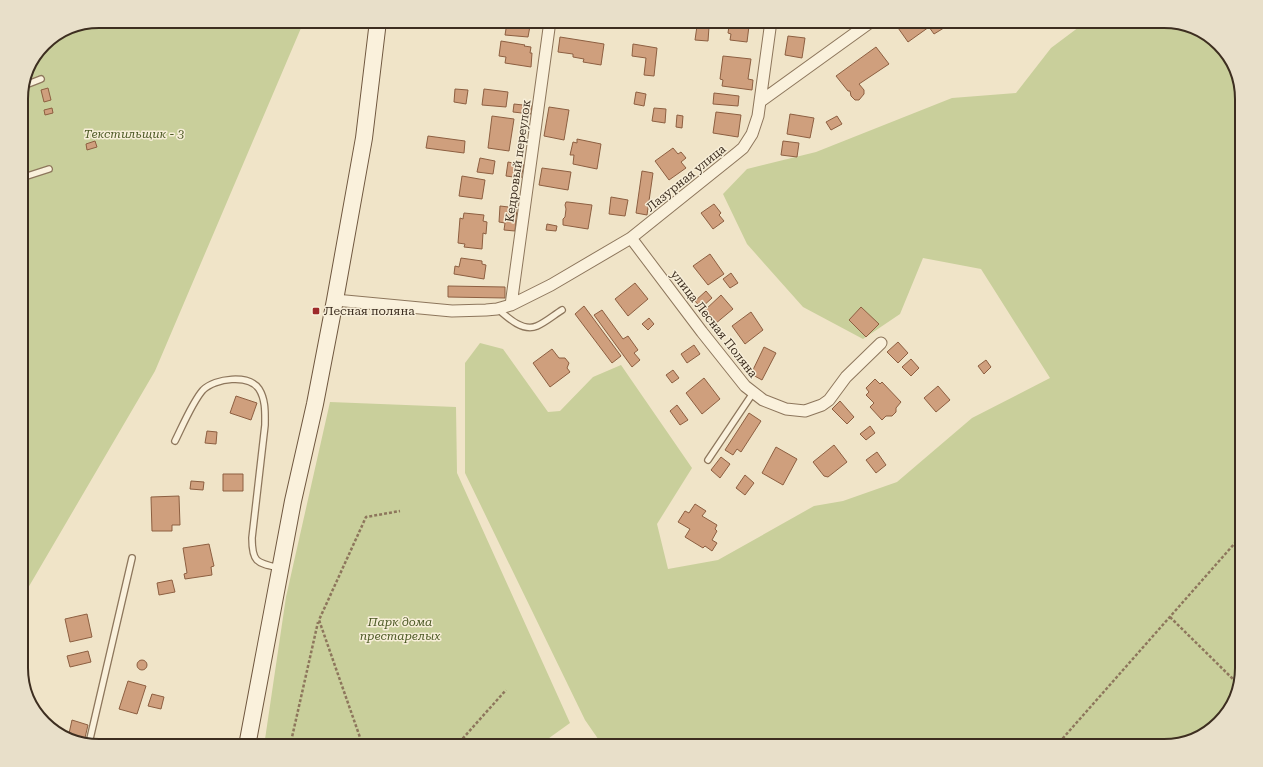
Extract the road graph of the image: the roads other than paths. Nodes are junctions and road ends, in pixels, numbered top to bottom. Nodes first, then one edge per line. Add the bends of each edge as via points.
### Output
1 (377, 28) edge
2 (549, 28) edge
3 (770, 28) edge
4 (862, 28) edge
5 (41, 79) dead end
6 (29, 84) edge
7 (761, 101) junction
8 (49, 169) dead end
9 (28, 176) edge
10 (631, 238) junction
11 (335, 300) junction
12 (511, 305) junction
13 (497, 309) junction
14 (562, 310) dead end
15 (881, 343) dead end
16 (753, 393) junction
17 (175, 441) dead end
18 (708, 460) dead end
19 (132, 558) dead end
20 (280, 568) junction
21 (90, 738) edge
22 (248, 739) edge

1 - 11 main road via 364,138
2 - 12 street, Кедровый переулок
3 - 7 street, Лазурная улица
4 - 7 street
5 - 6 lane
7 - 10 street, Лазурная улица via 752,134 743,148
8 - 9 lane
10 - 12 street, Лазурная улица via 551,285
10 - 16 street, улица Лесная Поляна via 702,332
11 - 13 street, Лазурная улица via 452,311
11 - 20 main road
12 - 13 street, Лазурная улица
13 - 14 lane via 517,324 528,327 538,326
15 - 16 street, улица Лесная Поляна via 846,377 822,406 805,411 786,409
16 - 18 lane
17 - 20 lane via 198,396 213,383 229,380 246,381 255,384 260,390 264,405 264,425 252,551 254,557 262,564
19 - 21 lane
20 - 22 main road

